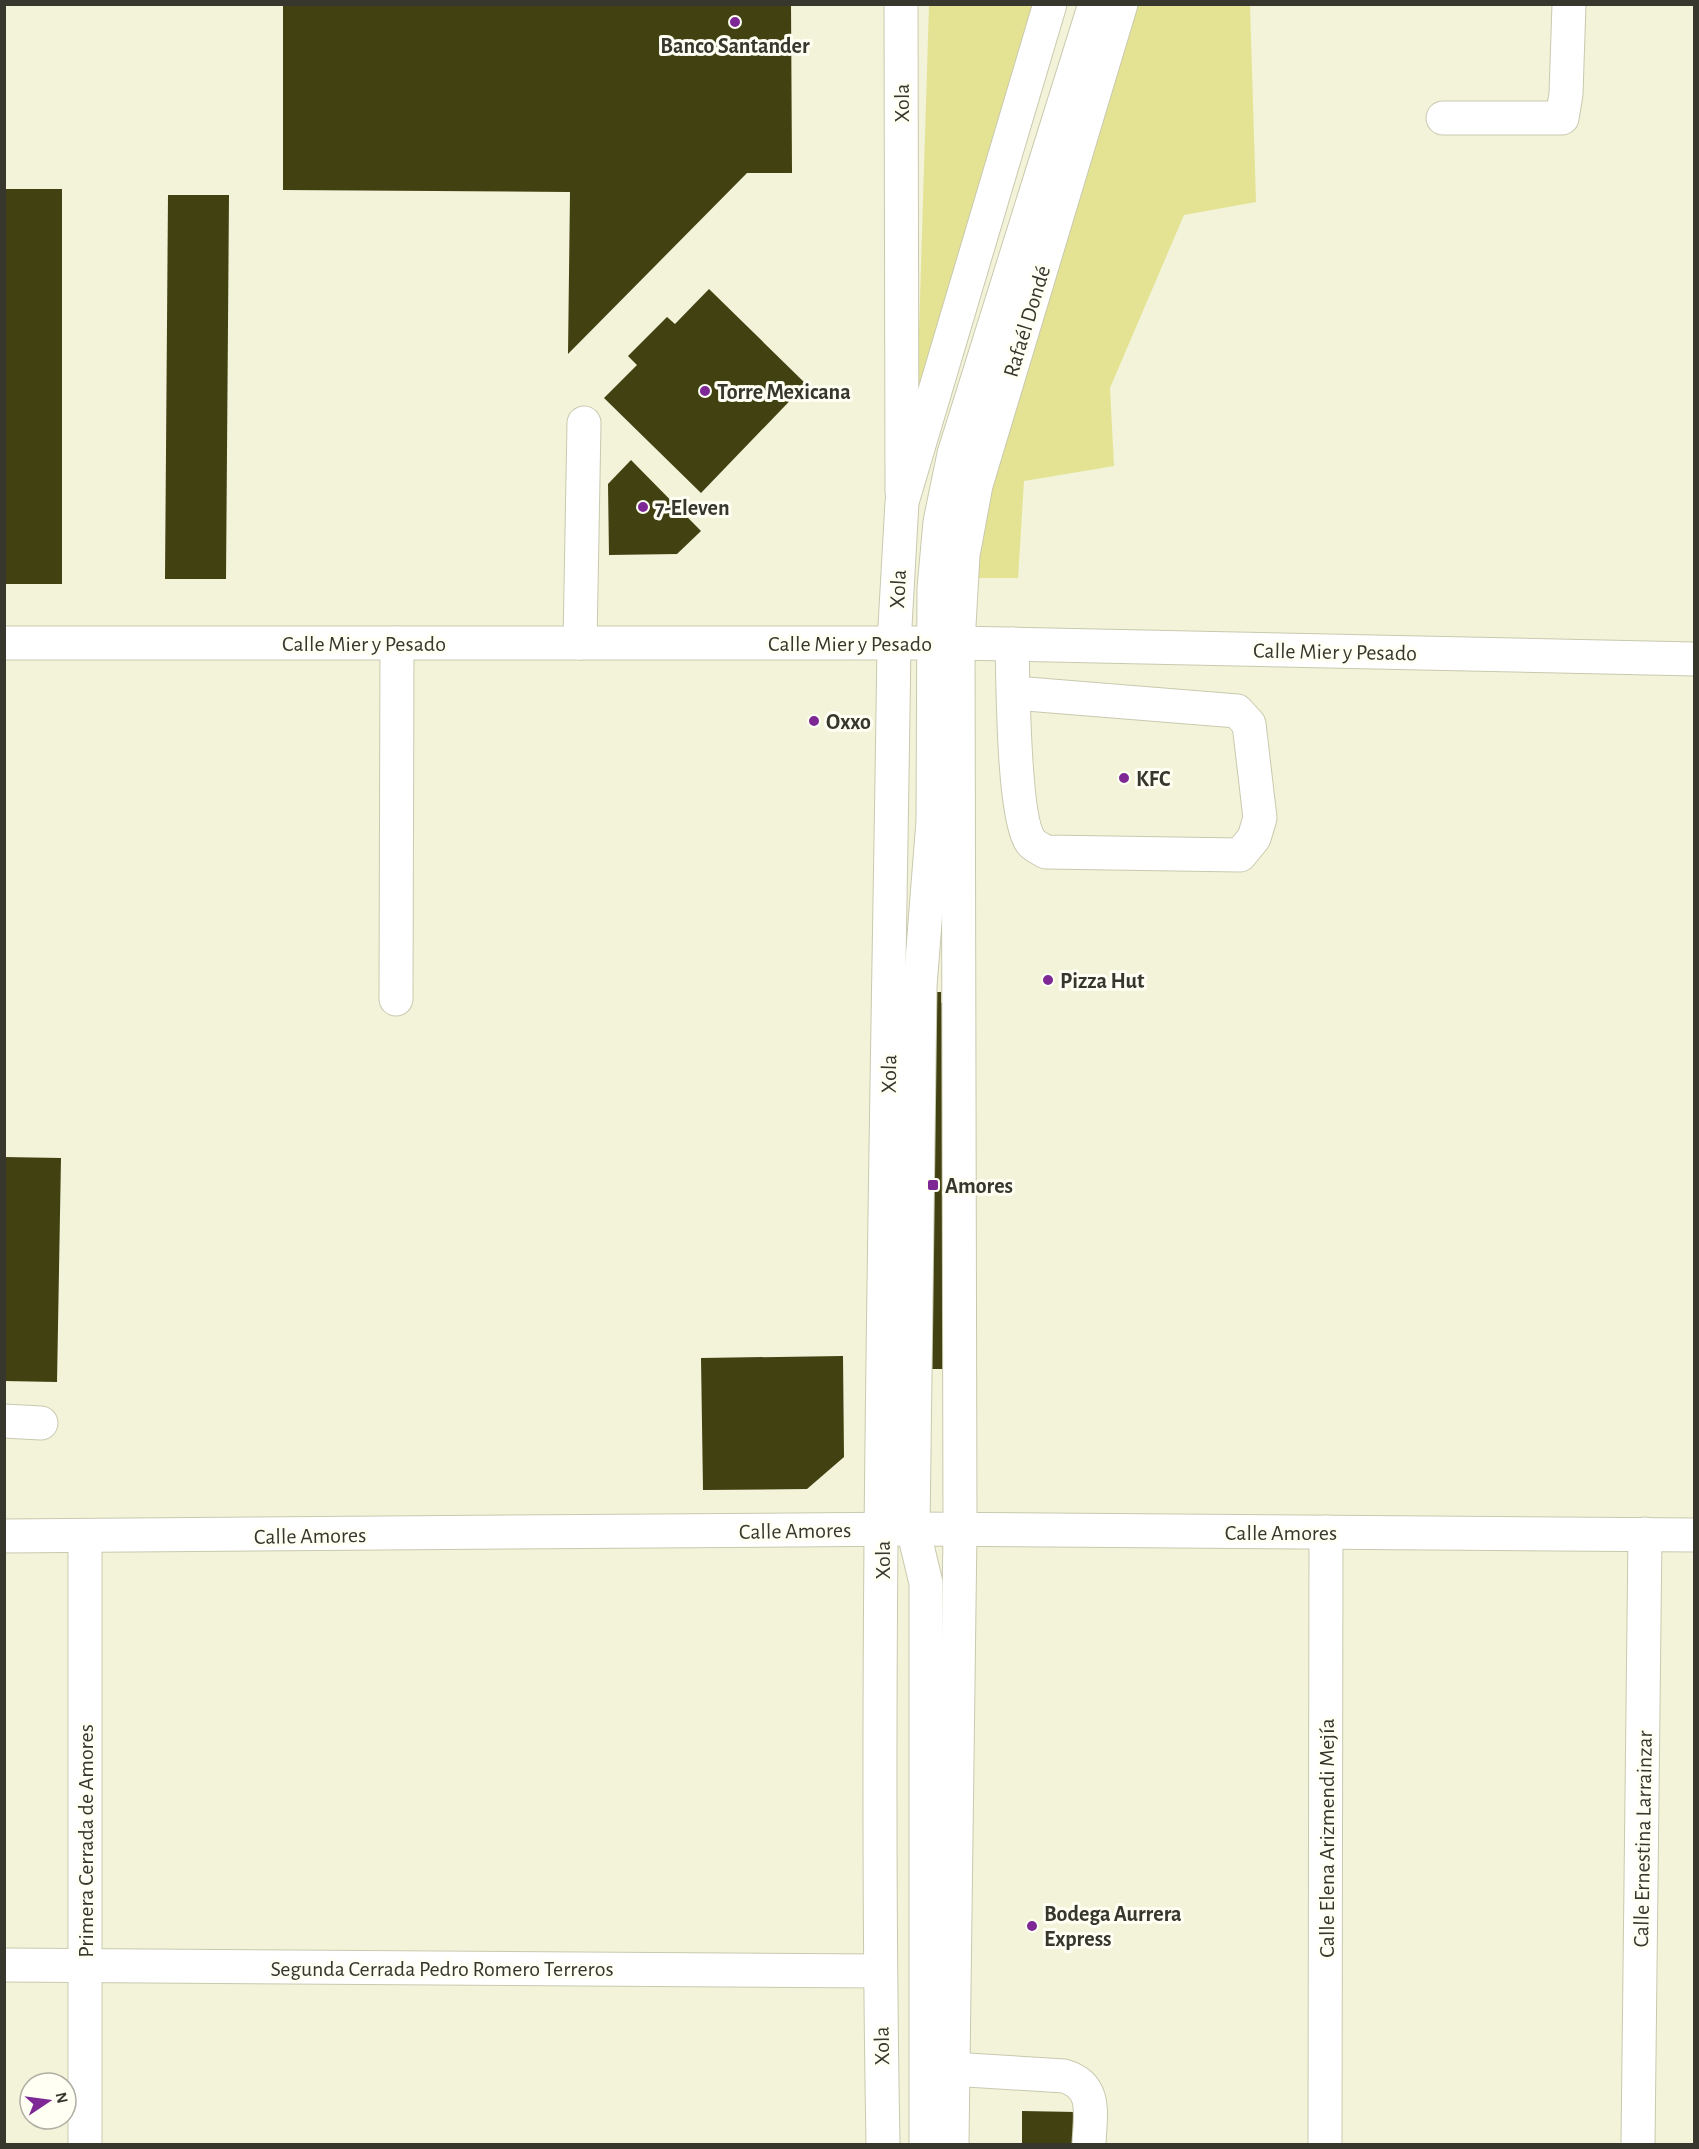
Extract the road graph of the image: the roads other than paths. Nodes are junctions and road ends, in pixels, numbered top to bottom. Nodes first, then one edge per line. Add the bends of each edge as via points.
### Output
1 (901, 4) edge
2 (1050, 4) edge
3 (1095, 4) edge
4 (1121, 4) edge
5 (1569, 4) edge
6 (1443, 118) dead end
7 (584, 423) dead end
8 (902, 502) junction
9 (4, 643) edge
10 (398, 643) junction
11 (580, 643) junction
12 (945, 643) junction
13 (894, 644) junction
14 (1012, 644) junction
15 (1695, 659) edge
16 (1014, 693) junction
17 (396, 999) dead end
18 (4, 1421) edge
19 (41, 1423) dead end
20 (925, 1530) junction
21 (1326, 1532) junction
22 (1645, 1534) junction
23 (1695, 1535) edge
24 (4, 1536) edge
25 (85, 1537) junction
26 (4, 1965) edge
27 (85, 1966) junction
28 (880, 1971) junction
29 (951, 2069) junction
30 (84, 2145) edge
31 (883, 2145) edge
32 (926, 2145) edge
33 (952, 2145) edge
34 (1089, 2145) edge
35 (1325, 2145) edge
36 (1638, 2145) edge

1 - 8 main road, Xola
2 - 8 main road
3 - 12 main road via 954,454 940,522 934,588
4 - 12 main road, Rafaél Dondé via 976,485
5 - 6 main road via 1562,118
7 - 11 main road
8 - 13 main road, Xola
9 - 10 main road, Calle Mier y Pesado
10 - 11 main road, Calle Mier y Pesado
10 - 17 main road
11 - 13 main road, Calle Mier y Pesado
12 - 13 main road, Calle Mier y Pesado
12 - 14 main road, Calle Mier y Pesado
12 - 20 main road, Xola
12 - 20 main road via 933,821 952,986
13 - 20 main road, Xola
14 - 15 main road, Calle Mier y Pesado
14 - 16 main road
16 - 16 main road via 1022,821 1031,843 1046,852 1239,855 1254,838 1260,818 1249,724 1238,711
18 - 19 main road
20 - 21 main road, Calle Amores
20 - 25 main road, Calle Amores
20 - 28 main road, Xola
20 - 29 main road, Xola
20 - 32 main road
21 - 22 main road, Calle Amores
21 - 35 main road, Calle Elena Arizmendi Mejía
22 - 23 main road, Calle Amores
22 - 36 main road, Calle Ernestina Larrainzar
24 - 25 main road, Calle Amores
25 - 27 main road, Primera Cerrada de Amores
26 - 27 main road, Segunda Cerrada Pedro Romero Terreros
27 - 28 main road, Segunda Cerrada Pedro Romero Terreros
27 - 30 main road, Primera Cerrada de Amores
28 - 31 main road, Xola
29 - 33 main road, Xola
29 - 34 main road via 1077,2080 1087,2091 1090,2105

